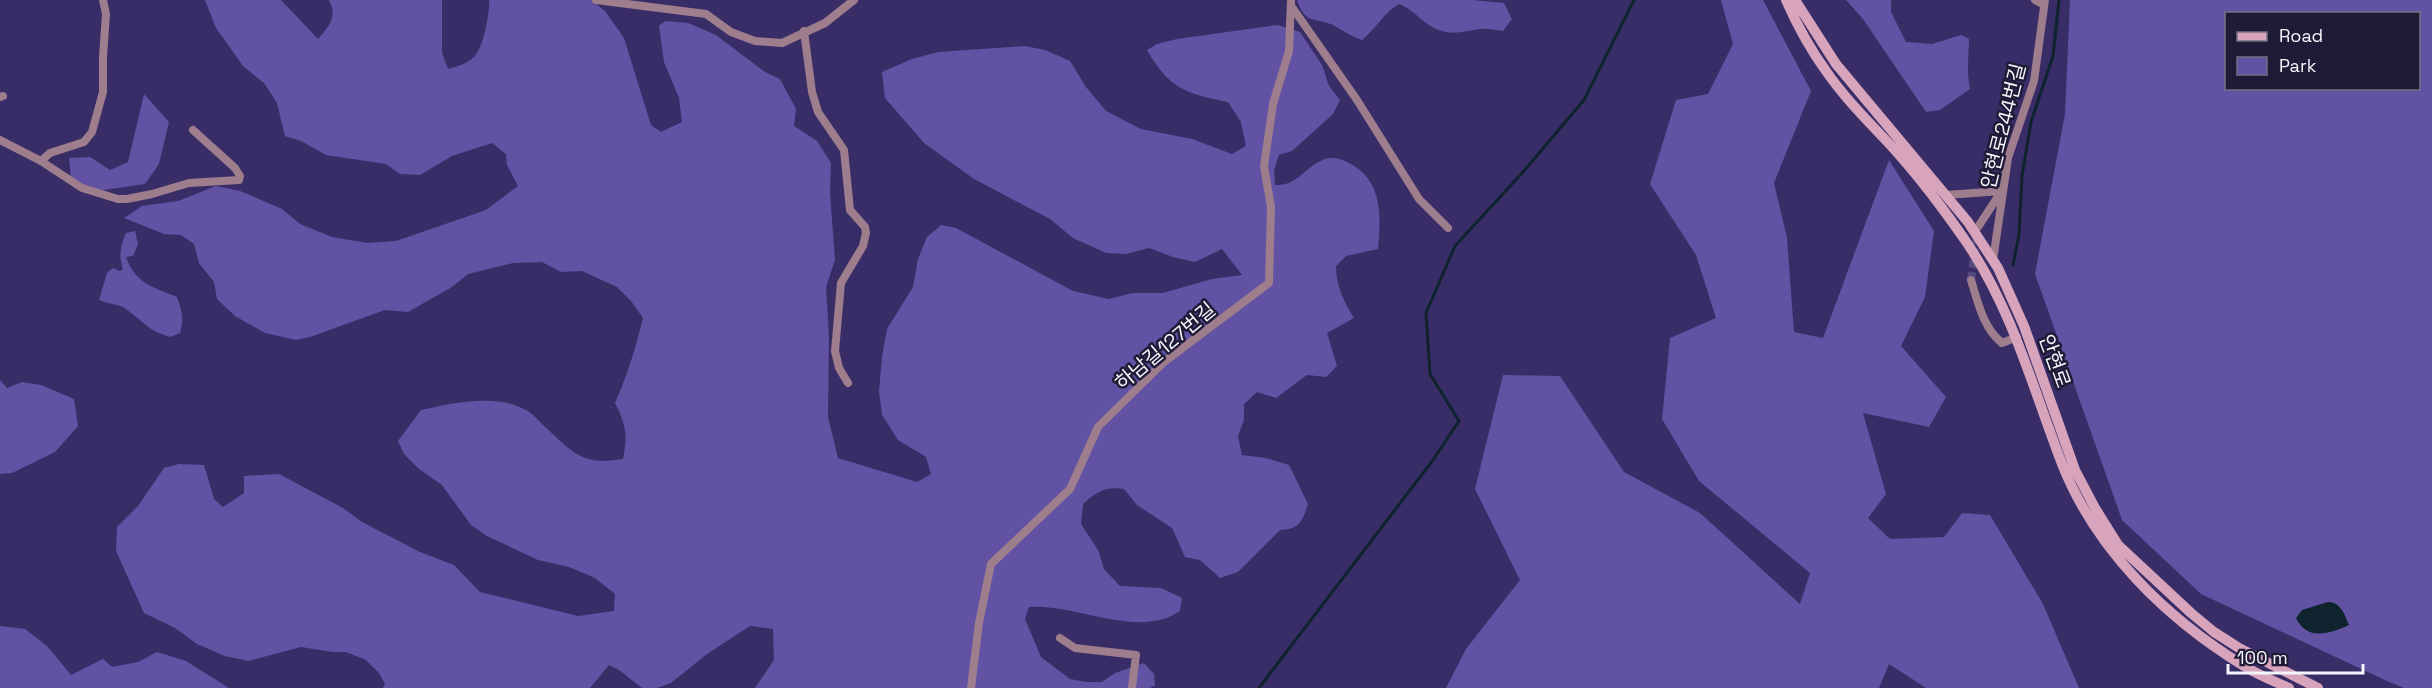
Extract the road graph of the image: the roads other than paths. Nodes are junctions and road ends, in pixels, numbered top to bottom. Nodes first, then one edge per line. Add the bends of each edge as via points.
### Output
1 (103, 0) edge
2 (596, 0) edge
3 (854, 0) edge
4 (1786, 0) edge
5 (1795, 0) edge
6 (2035, 0) edge
7 (2044, 2) edge
8 (1291, 3) edge
9 (804, 31) junction
10 (193, 130) dead end
11 (0, 140) edge
12 (41, 161) junction
13 (2002, 191) junction
14 (1946, 195) junction
15 (1978, 227) tunnel mouth
16 (1448, 228) dead end
17 (1993, 260) junction
18 (1971, 280) tunnel mouth
19 (2018, 337) junction
20 (848, 383) dead end
21 (1060, 638) dead end
22 (971, 688) edge
23 (1132, 688) edge
24 (2289, 688) edge
25 (2318, 688) edge

1 - 12 street via 104,92 92,132 84,142 50,153
2 - 9 street via 706,14 731,33 754,41 782,43
3 - 9 street via 825,23
4 - 19 street, 안현로 via 1826,71 1922,183 1968,245
5 - 14 street, 안현로 via 1836,64
6 - 7 street
7 - 13 street, 안현로244번길 via 2034,81 2008,158
8 - 16 street via 1419,199
8 - 22 street, 하남길127번길 via 1289,51 1273,104 1264,166 1271,207 1269,283 1164,362 1098,427 1070,489 991,564
9 - 20 street via 818,112 843,150 850,210 866,233 863,246 841,283 835,351
10 - 12 street via 235,168 238,180 189,183 118,199 82,188
11 - 12 street
13 - 14 street
13 - 15 street
13 - 17 street, 안현로244번길
14 - 17 street, 안현로
17 - 25 street, 안현로 via 2024,326 2075,471 2118,544 2214,632
18 - 19 street via 1995,338 2002,343
19 - 24 street, 안현로 via 2078,501 2116,557 2181,622 2246,667
21 - 23 street via 1075,648 1136,655

